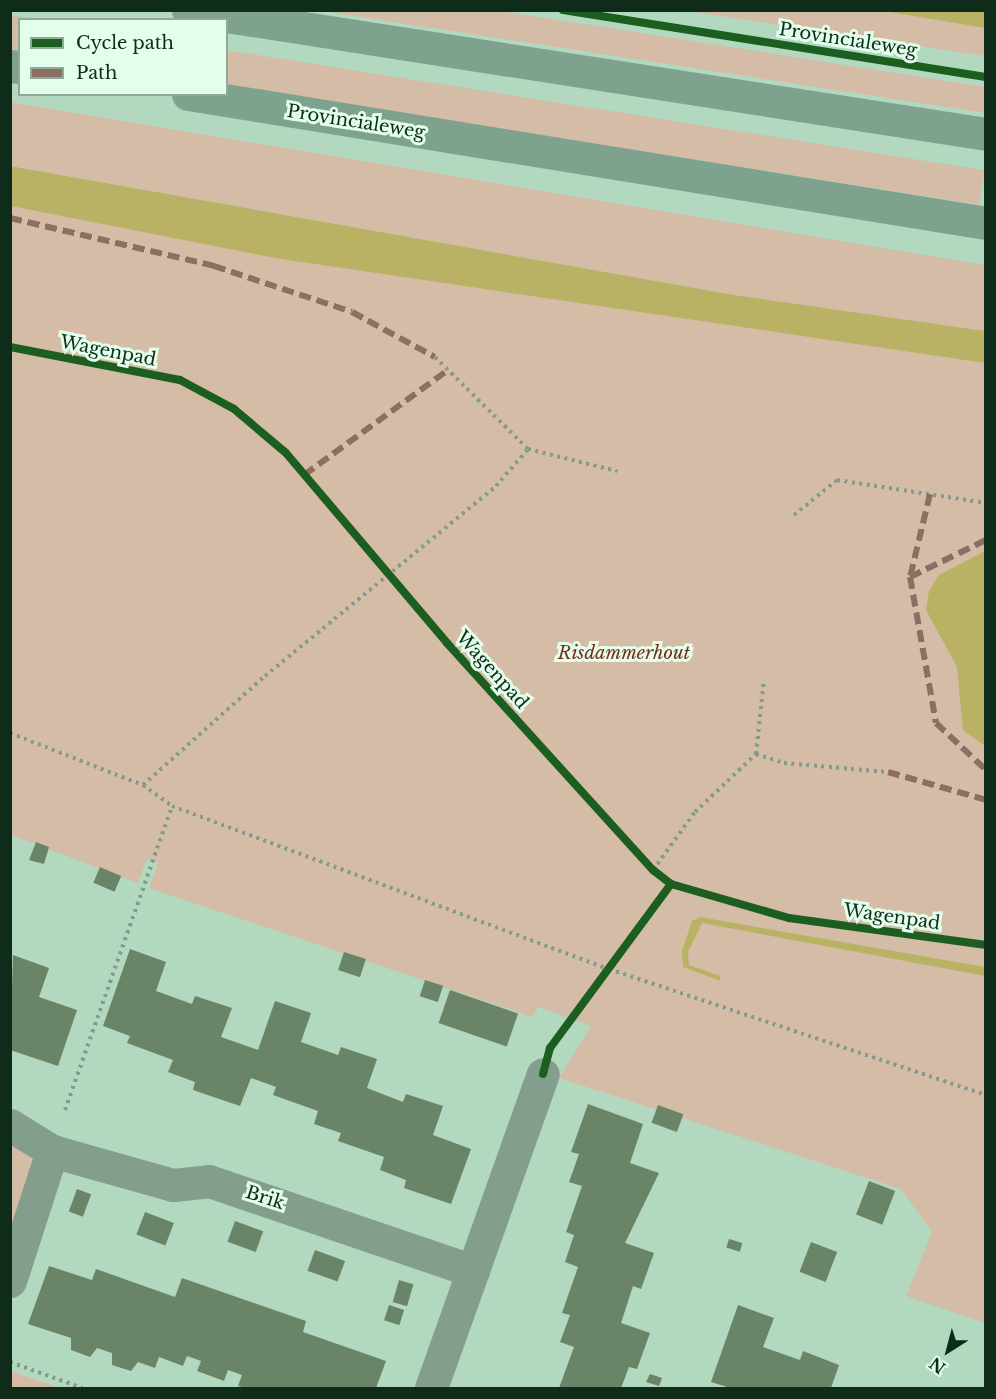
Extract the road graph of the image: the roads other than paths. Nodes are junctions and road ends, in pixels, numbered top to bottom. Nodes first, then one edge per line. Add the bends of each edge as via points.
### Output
1 (188, 10) edge
2 (200, 96) edge
3 (986, 134) edge
4 (986, 223) edge
5 (543, 1074) dead end
6 (10, 1125) edge
7 (52, 1151) junction
8 (473, 1271) junction
9 (10, 1281) edge
10 (431, 1389) edge

1 - 3 main road
2 - 4 main road, Provincialeweg
5 - 8 street
6 - 7 street, Brik
7 - 8 street, Brik via 173,1185 209,1181 229,1186
7 - 9 street
8 - 10 street

